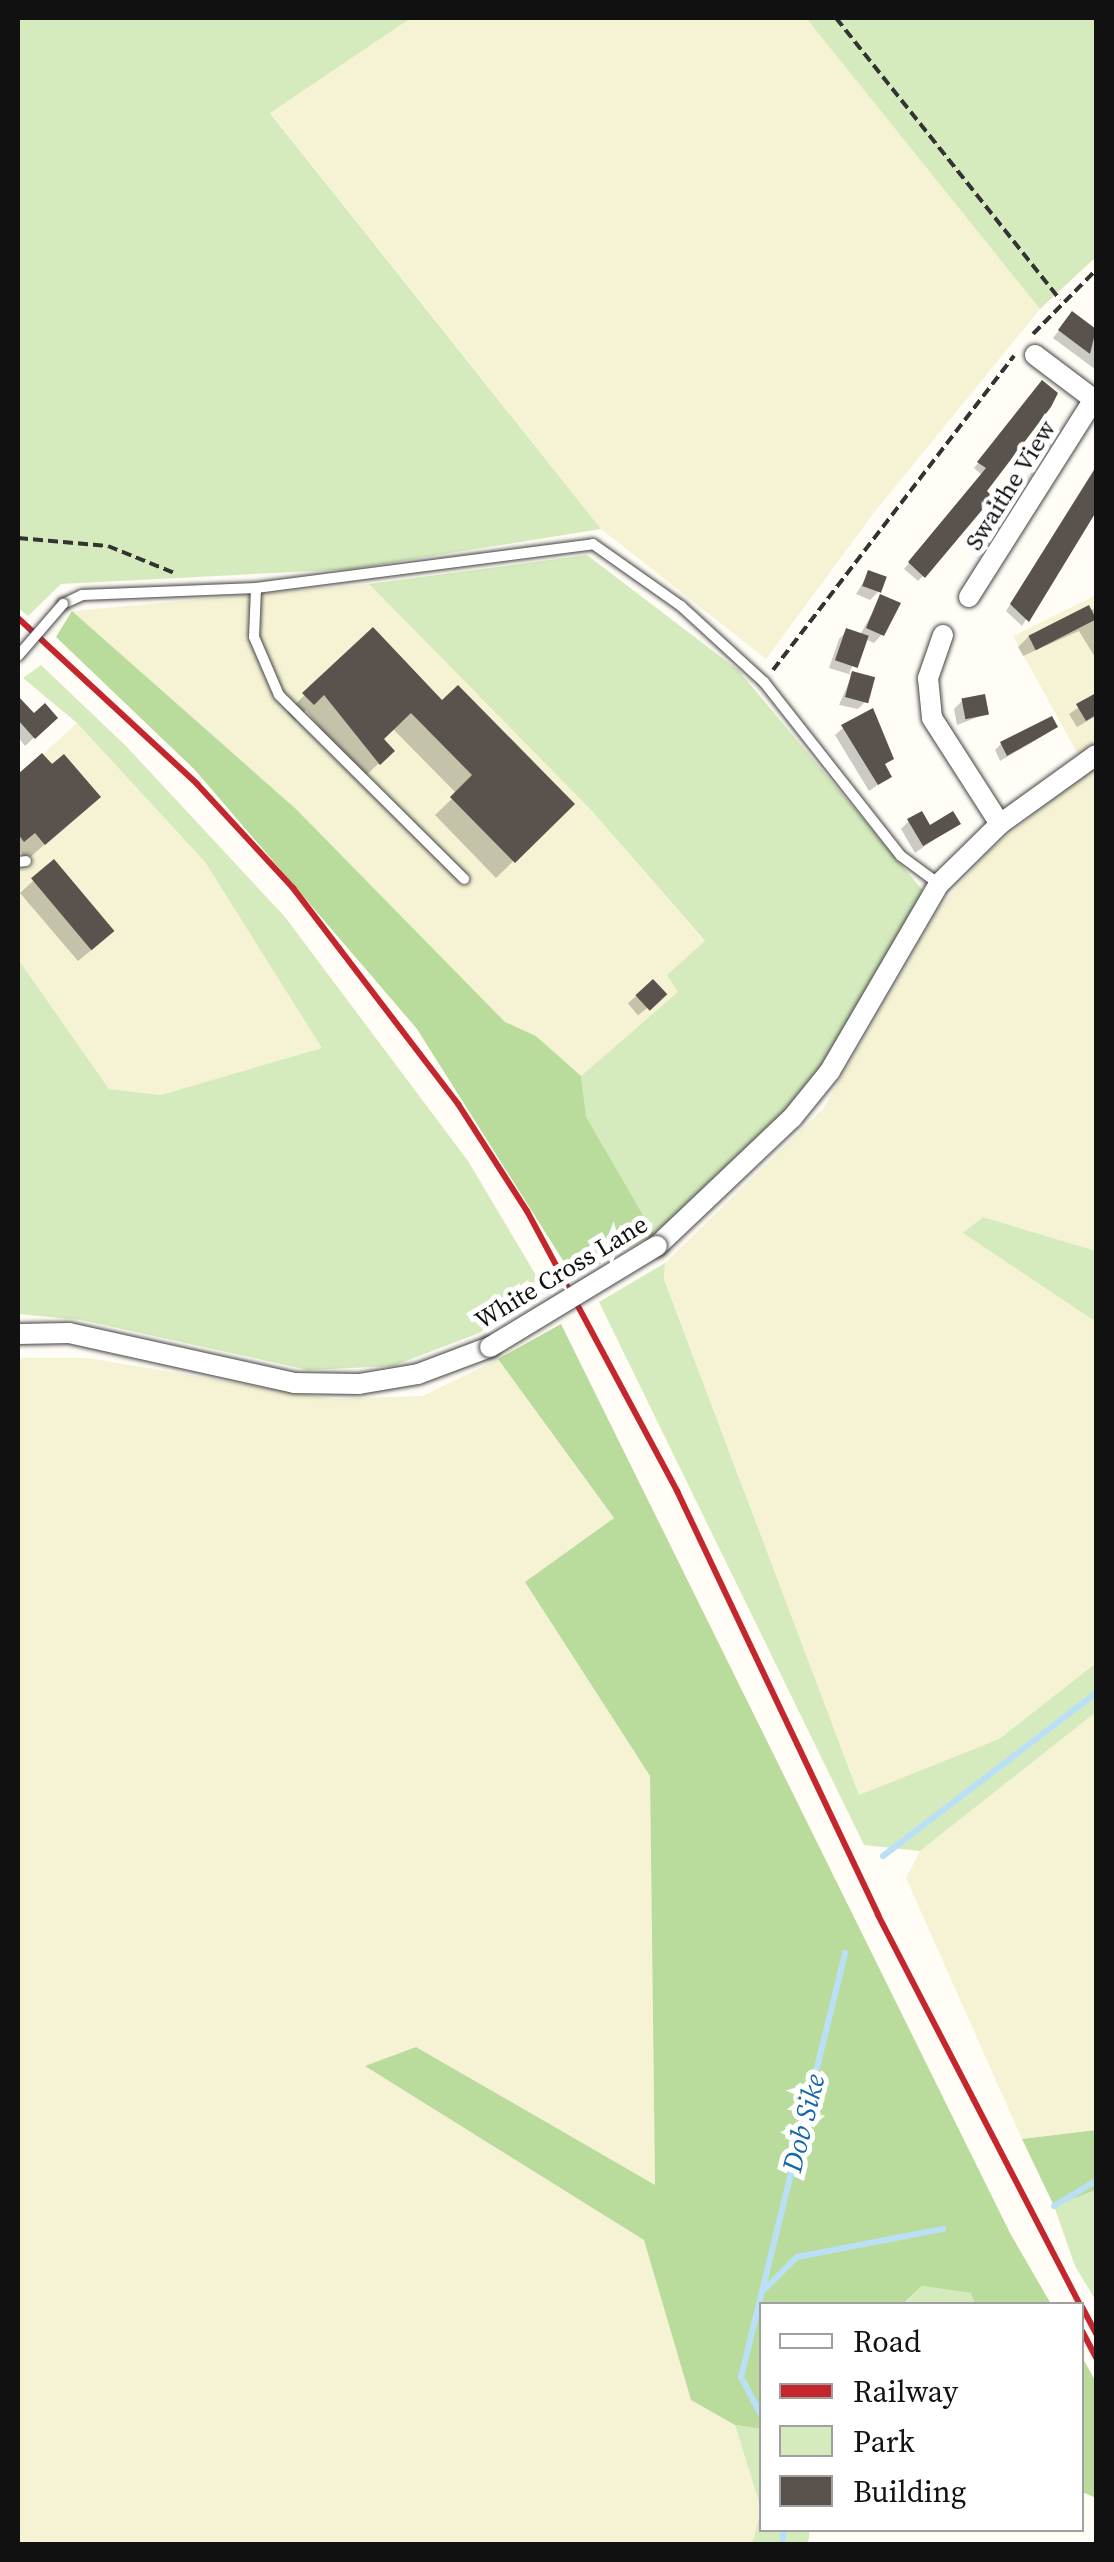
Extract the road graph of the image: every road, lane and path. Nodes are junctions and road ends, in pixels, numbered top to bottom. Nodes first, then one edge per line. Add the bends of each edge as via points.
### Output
1 (836, 18) edge
2 (1096, 270) edge
3 (1061, 301) junction
4 (1035, 355) dead end
5 (1095, 400) edge
6 (18, 538) edge
7 (205, 586) junction
8 (256, 588) junction
9 (969, 597) dead end
10 (943, 635) dead end
11 (18, 656) edge
12 (764, 682) junction
13 (1096, 755) edge
14 (1000, 824) junction
15 (464, 879) dead end
16 (939, 884) junction
17 (18, 1334) edge

1 - 3 path
2 - 3 path
3 - 12 path via 870,536
4 - 5 street
5 - 9 street, Swaithe View
6 - 7 path via 108,546
7 - 8 lane
7 - 11 lane, bridge via 82,594 63,604
8 - 12 lane via 593,544 682,606
8 - 15 lane via 254,637 279,695
10 - 14 street via 928,678 932,718
12 - 16 lane via 901,856
13 - 14 street, White Cross Lane
14 - 16 street, White Cross Lane
16 - 17 street, White Cross Lane, bridge via 830,1072 792,1118 657,1246 490,1347 418,1374 310,1383 68,1334

